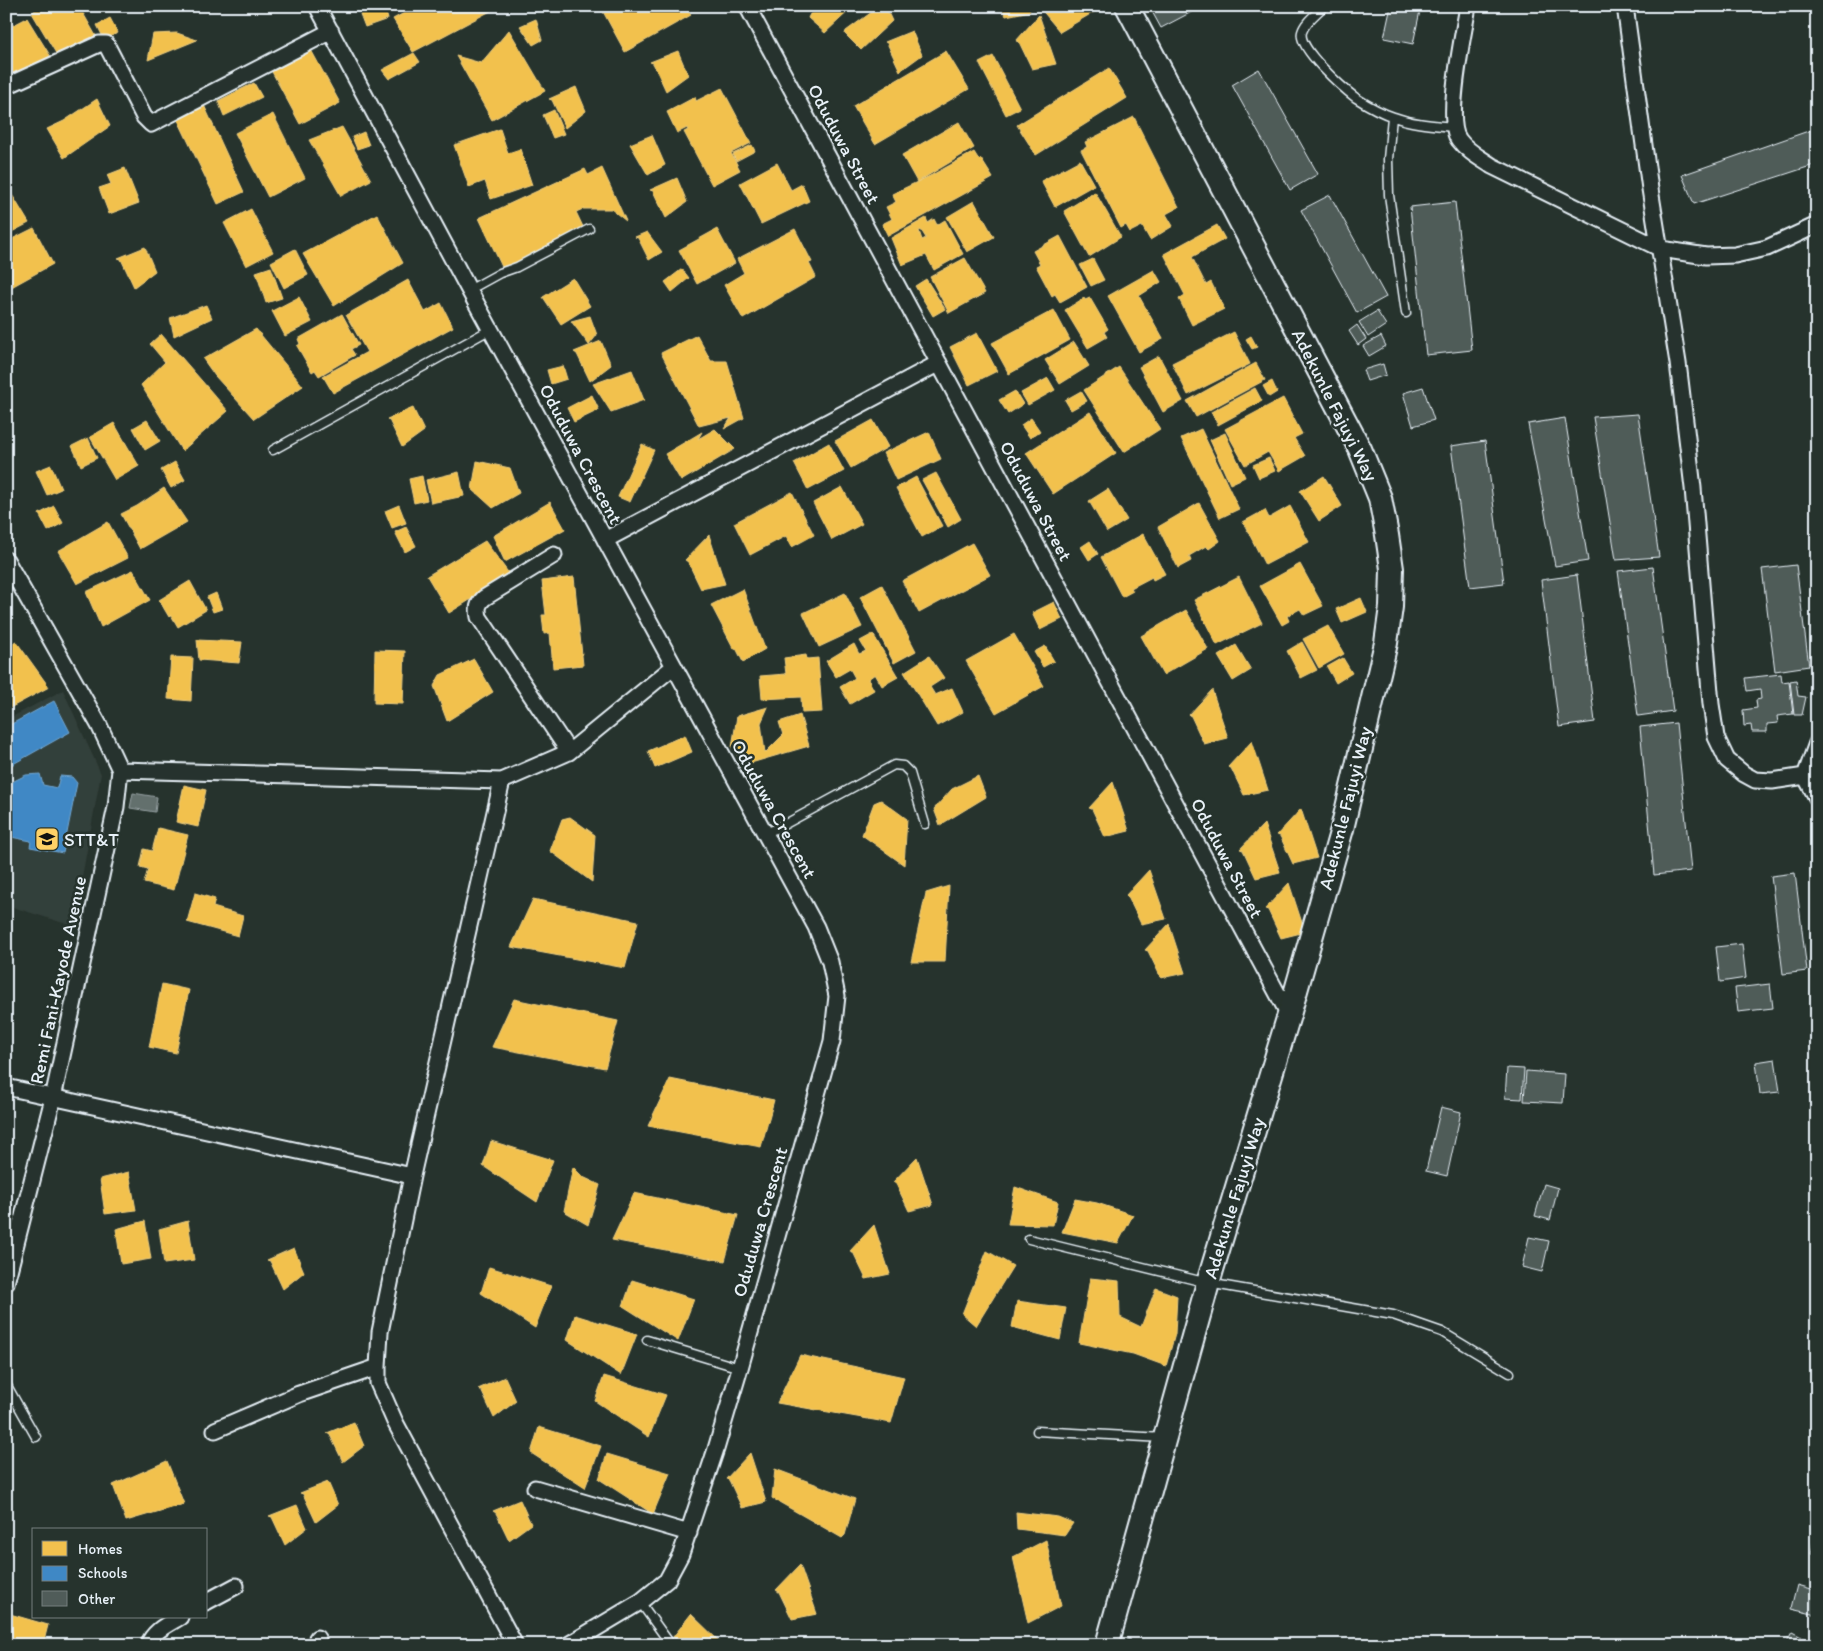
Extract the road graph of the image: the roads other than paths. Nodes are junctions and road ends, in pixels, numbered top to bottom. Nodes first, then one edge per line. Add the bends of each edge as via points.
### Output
1 (317, 6) edge
2 (747, 6) edge
3 (1127, 6) edge
4 (1324, 6) edge
5 (1468, 6) edge
6 (1625, 6) edge
7 (331, 31) junction
8 (13, 82) dead end
9 (1392, 117) junction
10 (1454, 127) junction
11 (1817, 225) edge
12 (589, 229) dead end
13 (1661, 249) junction
14 (469, 290) junction
15 (1406, 313) dead end
16 (491, 329) junction
17 (939, 363) junction
18 (273, 450) dead end
19 (605, 540) junction
20 (554, 555) dead end
21 (6, 560) edge
22 (673, 667) junction
23 (1817, 743) edge
24 (569, 752) junction
25 (120, 770) junction
26 (1805, 776) junction
27 (502, 781) junction
28 (1817, 798) edge
29 (925, 824) dead end
30 (765, 833) junction
31 (1289, 1015) junction
32 (6, 1087) edge
33 (53, 1098) junction
34 (412, 1176) junction
35 (1029, 1239) dead end
36 (6, 1283) edge
37 (1208, 1283) junction
38 (647, 1340) dead end
39 (378, 1367) junction
40 (740, 1368) junction
41 (1510, 1373) dead end
42 (6, 1384) edge
43 (215, 1430) dead end
44 (1037, 1431) dead end
45 (36, 1437) dead end
46 (1166, 1438) junction
47 (535, 1488) dead end
48 (689, 1533) junction
49 (236, 1586) dead end
50 (208, 1601) edge
51 (640, 1602) junction
52 (178, 1618) edge
53 (148, 1645) edge
54 (515, 1645) edge
55 (568, 1645) edge
56 (671, 1645) edge
57 (1107, 1645) edge

1 - 7 street, Oduduwa Crescent
2 - 17 street, Oduduwa Street
3 - 31 street, Adekunle Fajuyi Way via 1360,449 1380,498 1387,535 1392,568 1386,643 1342,828
4 - 9 lane via 1308,21 1302,32 1301,37 1312,57 1356,98
5 - 10 street via 1458,67
6 - 13 street
7 - 8 street via 151,124 144,117 106,44 99,44
7 - 14 street, Oduduwa Crescent
9 - 10 lane via 1413,123
9 - 15 lane via 1388,159 1390,195
10 - 13 street via 1458,139 1492,166
11 - 13 street via 1768,248 1735,255 1706,256
12 - 14 lane
13 - 26 street via 1693,488 1716,737 1727,760 1755,780 1772,782
14 - 16 street, Oduduwa Crescent
16 - 18 lane
16 - 19 street, Oduduwa Crescent
17 - 19 street
17 - 31 street, Oduduwa Street
19 - 22 street, Oduduwa Crescent
20 - 24 street via 484,598 478,611
21 - 25 street via 99,725
22 - 24 street
22 - 30 street, Oduduwa Crescent
23 - 26 street
24 - 27 street
25 - 27 street
25 - 33 street, Remi Fani-Kayode Avenue via 116,807
26 - 28 street
27 - 34 street
29 - 30 lane via 910,773 903,766 894,765
30 - 40 street, Oduduwa Crescent via 816,928 830,962 837,996 832,1041
31 - 37 street, Adekunle Fajuyi Way
32 - 33 street
33 - 34 street
33 - 36 street, Remi Fani-Kayode Avenue
34 - 39 street via 380,1332
35 - 37 lane
37 - 41 lane via 1393,1315 1442,1332
37 - 46 street, Adekunle Fajuyi Way
38 - 40 lane
39 - 43 street via 299,1394
39 - 54 street via 378,1383 395,1422
40 - 48 street, Oduduwa Crescent
42 - 45 lane
44 - 46 lane
46 - 57 street, Adekunle Fajuyi Way
47 - 48 street
48 - 51 street, Oduduwa Crescent via 668,1580
49 - 50 street
51 - 55 street, Oduduwa Crescent
51 - 56 lane
52 - 53 street via 159,1629

